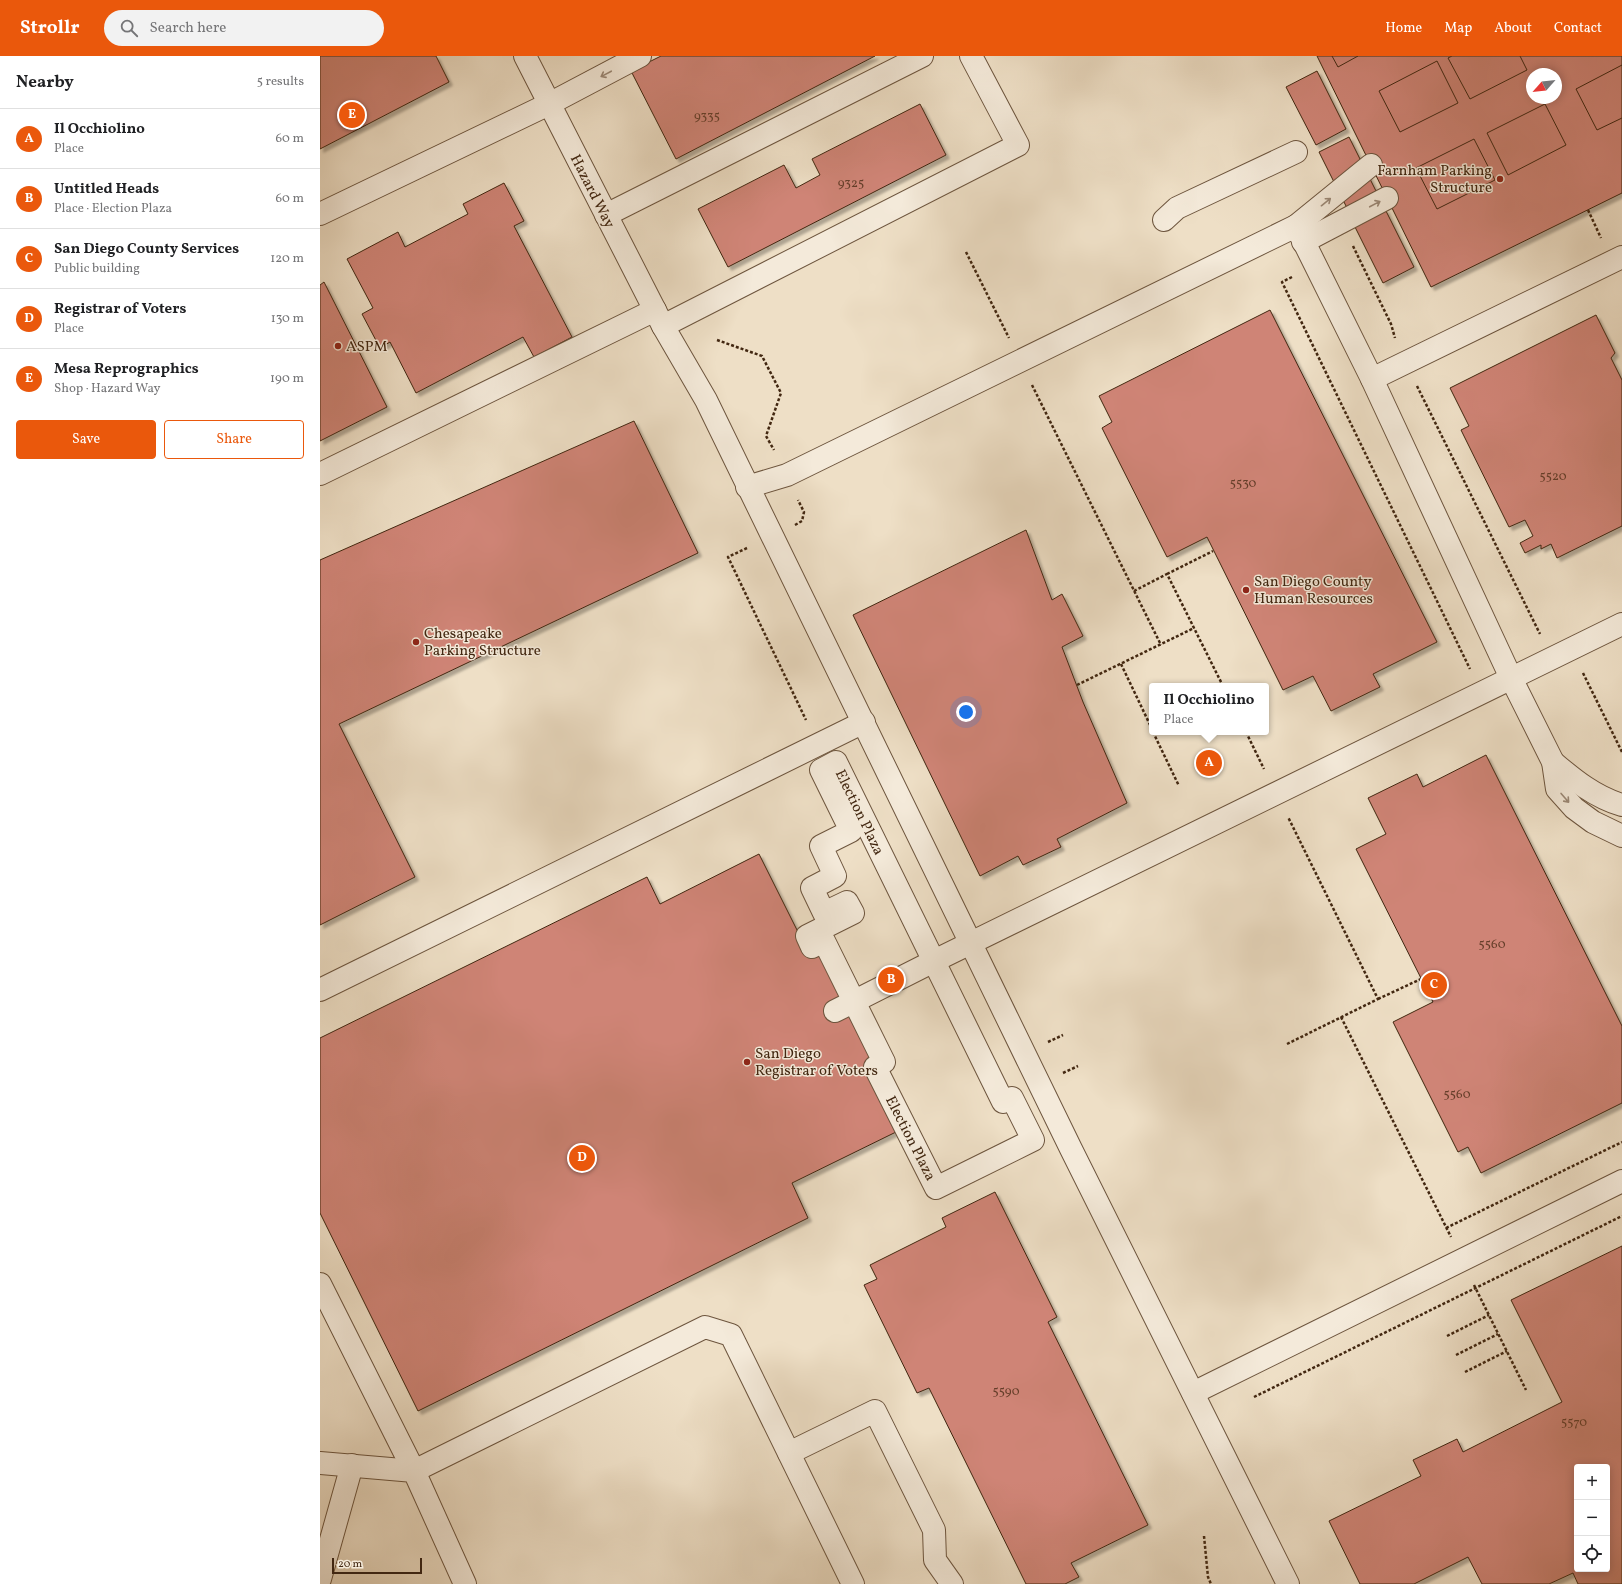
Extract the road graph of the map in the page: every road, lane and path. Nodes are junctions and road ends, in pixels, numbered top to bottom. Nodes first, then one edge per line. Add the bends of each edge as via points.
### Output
1 (524, 56) edge
2 (640, 56) edge
3 (922, 56) edge
4 (971, 56) edge
5 (549, 104) junction
6 (1296, 152) dead end
7 (1371, 165) dead end
8 (1387, 198) dead end
9 (320, 214) edge
10 (606, 215) junction
11 (1164, 220) dead end
12 (1300, 234) junction
13 (966, 252) dead end
14 (1622, 257) edge
15 (1315, 265) junction
16 (659, 318) junction
17 (1020, 361) junction
18 (1406, 363) junction
19 (1372, 379) junction
20 (320, 474) edge
21 (747, 487) junction
22 (1213, 551) dead end
23 (1167, 574) junction
24 (1134, 590) junction
25 (1622, 624) edge
26 (1194, 628) junction
27 (1161, 645) junction
28 (1561, 654) junction
29 (1121, 664) junction
30 (1512, 678) junction
31 (1222, 683) edge
32 (1077, 685) dead end
33 (1481, 693) junction
34 (864, 722) junction
35 (1149, 723) edge
36 (1155, 735) edge
37 (1247, 735) edge
38 (1622, 752) edge
39 (1553, 762) junction
40 (1179, 786) dead end
41 (1276, 793) junction
42 (1622, 805) edge
43 (1622, 836) edge
44 (971, 943) junction
45 (934, 961) junction
46 (1421, 978) dead end
47 (320, 990) edge
48 (1378, 999) junction
49 (854, 1002) junction
50 (835, 1011) dead end
51 (1341, 1018) junction
52 (1062, 1035) dead end
53 (1042, 1044) dead end
54 (1287, 1044) dead end
55 (1078, 1066) dead end
56 (1057, 1076) dead end
57 (1622, 1142) edge
58 (1622, 1181) edge
59 (1622, 1216) edge
60 (1446, 1228) junction
61 (1462, 1260) junction
62 (320, 1284) edge
63 (1476, 1288) junction
64 (1490, 1315) junction
65 (1498, 1334) junction
66 (1447, 1336) dead end
67 (1507, 1351) junction
68 (1456, 1355) dead end
69 (1465, 1372) dead end
70 (1526, 1390) dead end
71 (1193, 1393) junction
72 (1254, 1397) dead end
73 (789, 1453) junction
74 (320, 1463) edge
75 (352, 1466) junction
76 (414, 1470) junction
77 (1204, 1536) dead end
78 (320, 1579) edge
79 (465, 1584) edge
80 (853, 1584) edge
81 (952, 1584) edge
82 (1211, 1584) edge
83 (1288, 1584) edge

1 - 5 street, Hazard Way
2 -> 5 street
3 - 10 street
4 - 16 street via 1018,145
5 - 9 street
5 - 10 street, Hazard Way
6 - 11 street via 1177,208
12 -> 7 street
12 -> 8 street
10 - 16 street, Hazard Way
12 - 15 street
12 - 17 street
13 - 17 path
14 - 18 street
15 - 18 path via 1353,246 1391,324
15 - 19 street
15 - 33 path via 1282,282
16 - 20 street
16 - 21 street, Hazard Way via 706,400
17 - 21 street via 786,476
17 - 24 path
18 - 19 street
18 - 28 path
19 - 30 street
21 - 34 street, Hazard Way
22 - 23 path
23 - 24 path
23 - 26 path
24 - 27 path
25 - 28 street
26 - 27 path
26 - 31 path
27 - 29 path
28 - 30 street
28 - 38 path
29 - 32 path
29 - 35 path
30 - 33 street
30 - 39 street
33 - 41 street
34 - 44 street, Hazard Way
34 - 47 street
36 - 40 path
37 - 41 path
39 - 42 street via 1577,783 1602,798
39 -> 43 street via 1557,788 1574,808 1592,822
41 - 44 street
41 - 48 path
44 - 45 street
44 - 71 street, Hazard Way
45 - 49 street
45 - 49 street, Election Plaza via 1003,1102 1012,1098 1033,1140 936,1188 875,1066 884,1062
45 - 49 street, Election Plaza via 836,762 821,770 851,831 821,846 835,876 812,888 824,912 847,902 853,913 807,936 812,947 824,941
46 - 48 path
48 - 51 path
49 - 50 street
51 - 54 path
51 - 60 path
52 - 53 path
55 - 56 path
57 - 60 path
58 - 61 street
59 - 63 path
60 - 61 path
61 - 63 path
61 - 71 street
62 - 76 street
63 - 64 path
63 - 72 path
64 - 65 path
64 - 66 path
65 - 67 path
65 - 68 path
67 - 69 path
67 - 70 path
71 - 83 street, Hazard Way
73 - 76 street via 731,1335 705,1327
73 - 80 street
73 - 81 street via 875,1411 934,1530 935,1560
74 - 75 street
75 - 76 street
75 - 78 street
76 - 79 street
77 - 82 path

